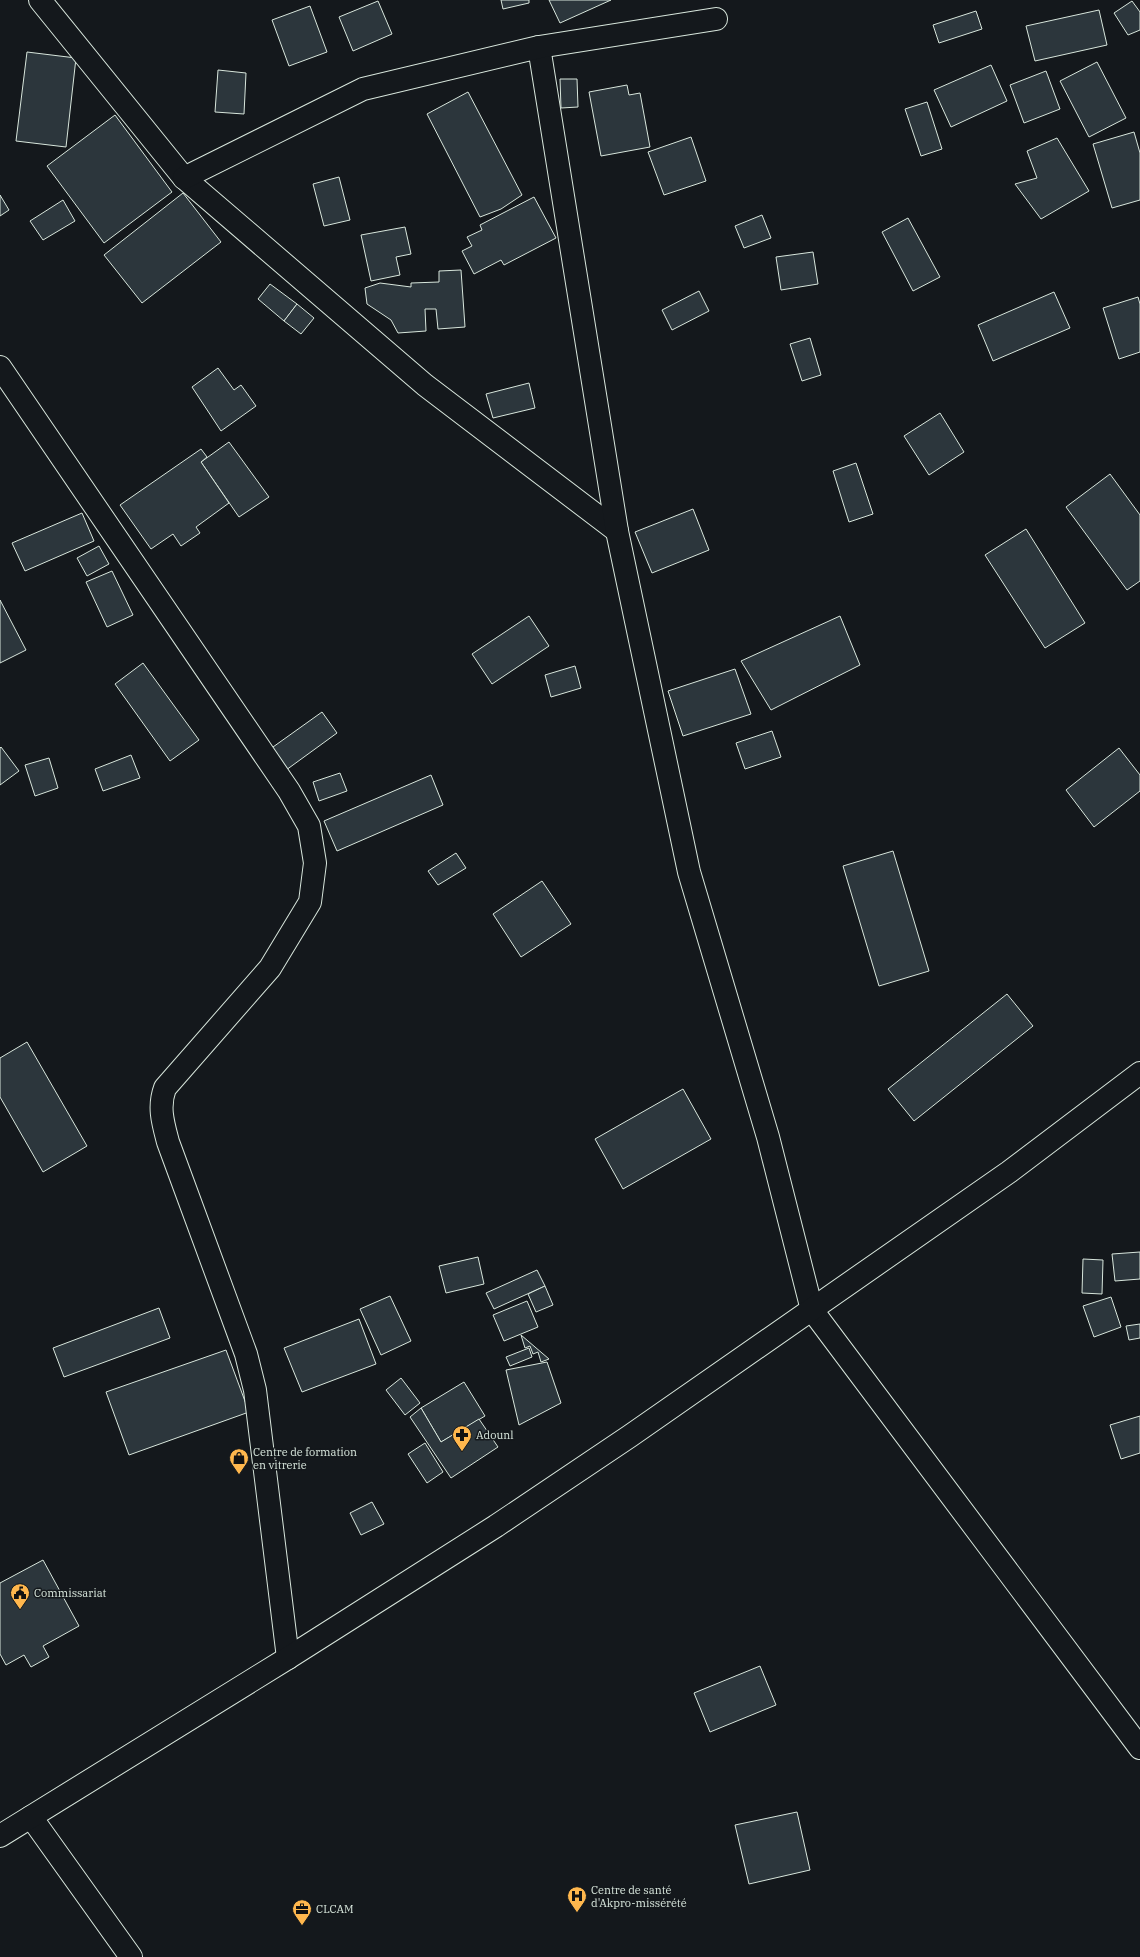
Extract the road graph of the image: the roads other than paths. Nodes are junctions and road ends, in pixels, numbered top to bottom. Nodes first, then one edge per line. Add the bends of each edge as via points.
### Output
1 (40, 0) edge
2 (716, 18) dead end
3 (540, 47) junction
4 (184, 178) junction
5 (0, 367) edge
6 (617, 531) junction
7 (1140, 1073) edge
8 (812, 1310) junction
9 (288, 1658) junction
10 (1140, 1748) edge
11 (31, 1817) junction
12 (0, 1836) edge
13 (132, 1957) edge

1 - 4 main road
2 - 3 main road
3 - 4 main road via 363,89
3 - 6 main road
4 - 6 main road via 425,384
5 - 9 main road via 289,791 309,826 316,863 310,902 270,968 165,1088 161,1099 161,1112 168,1142 246,1354 256,1390
6 - 8 main road via 689,872 768,1137
7 - 8 main road via 1009,1172
8 - 9 main road via 496,1526
8 - 10 main road
9 - 11 main road
11 - 12 main road
11 - 13 main road

